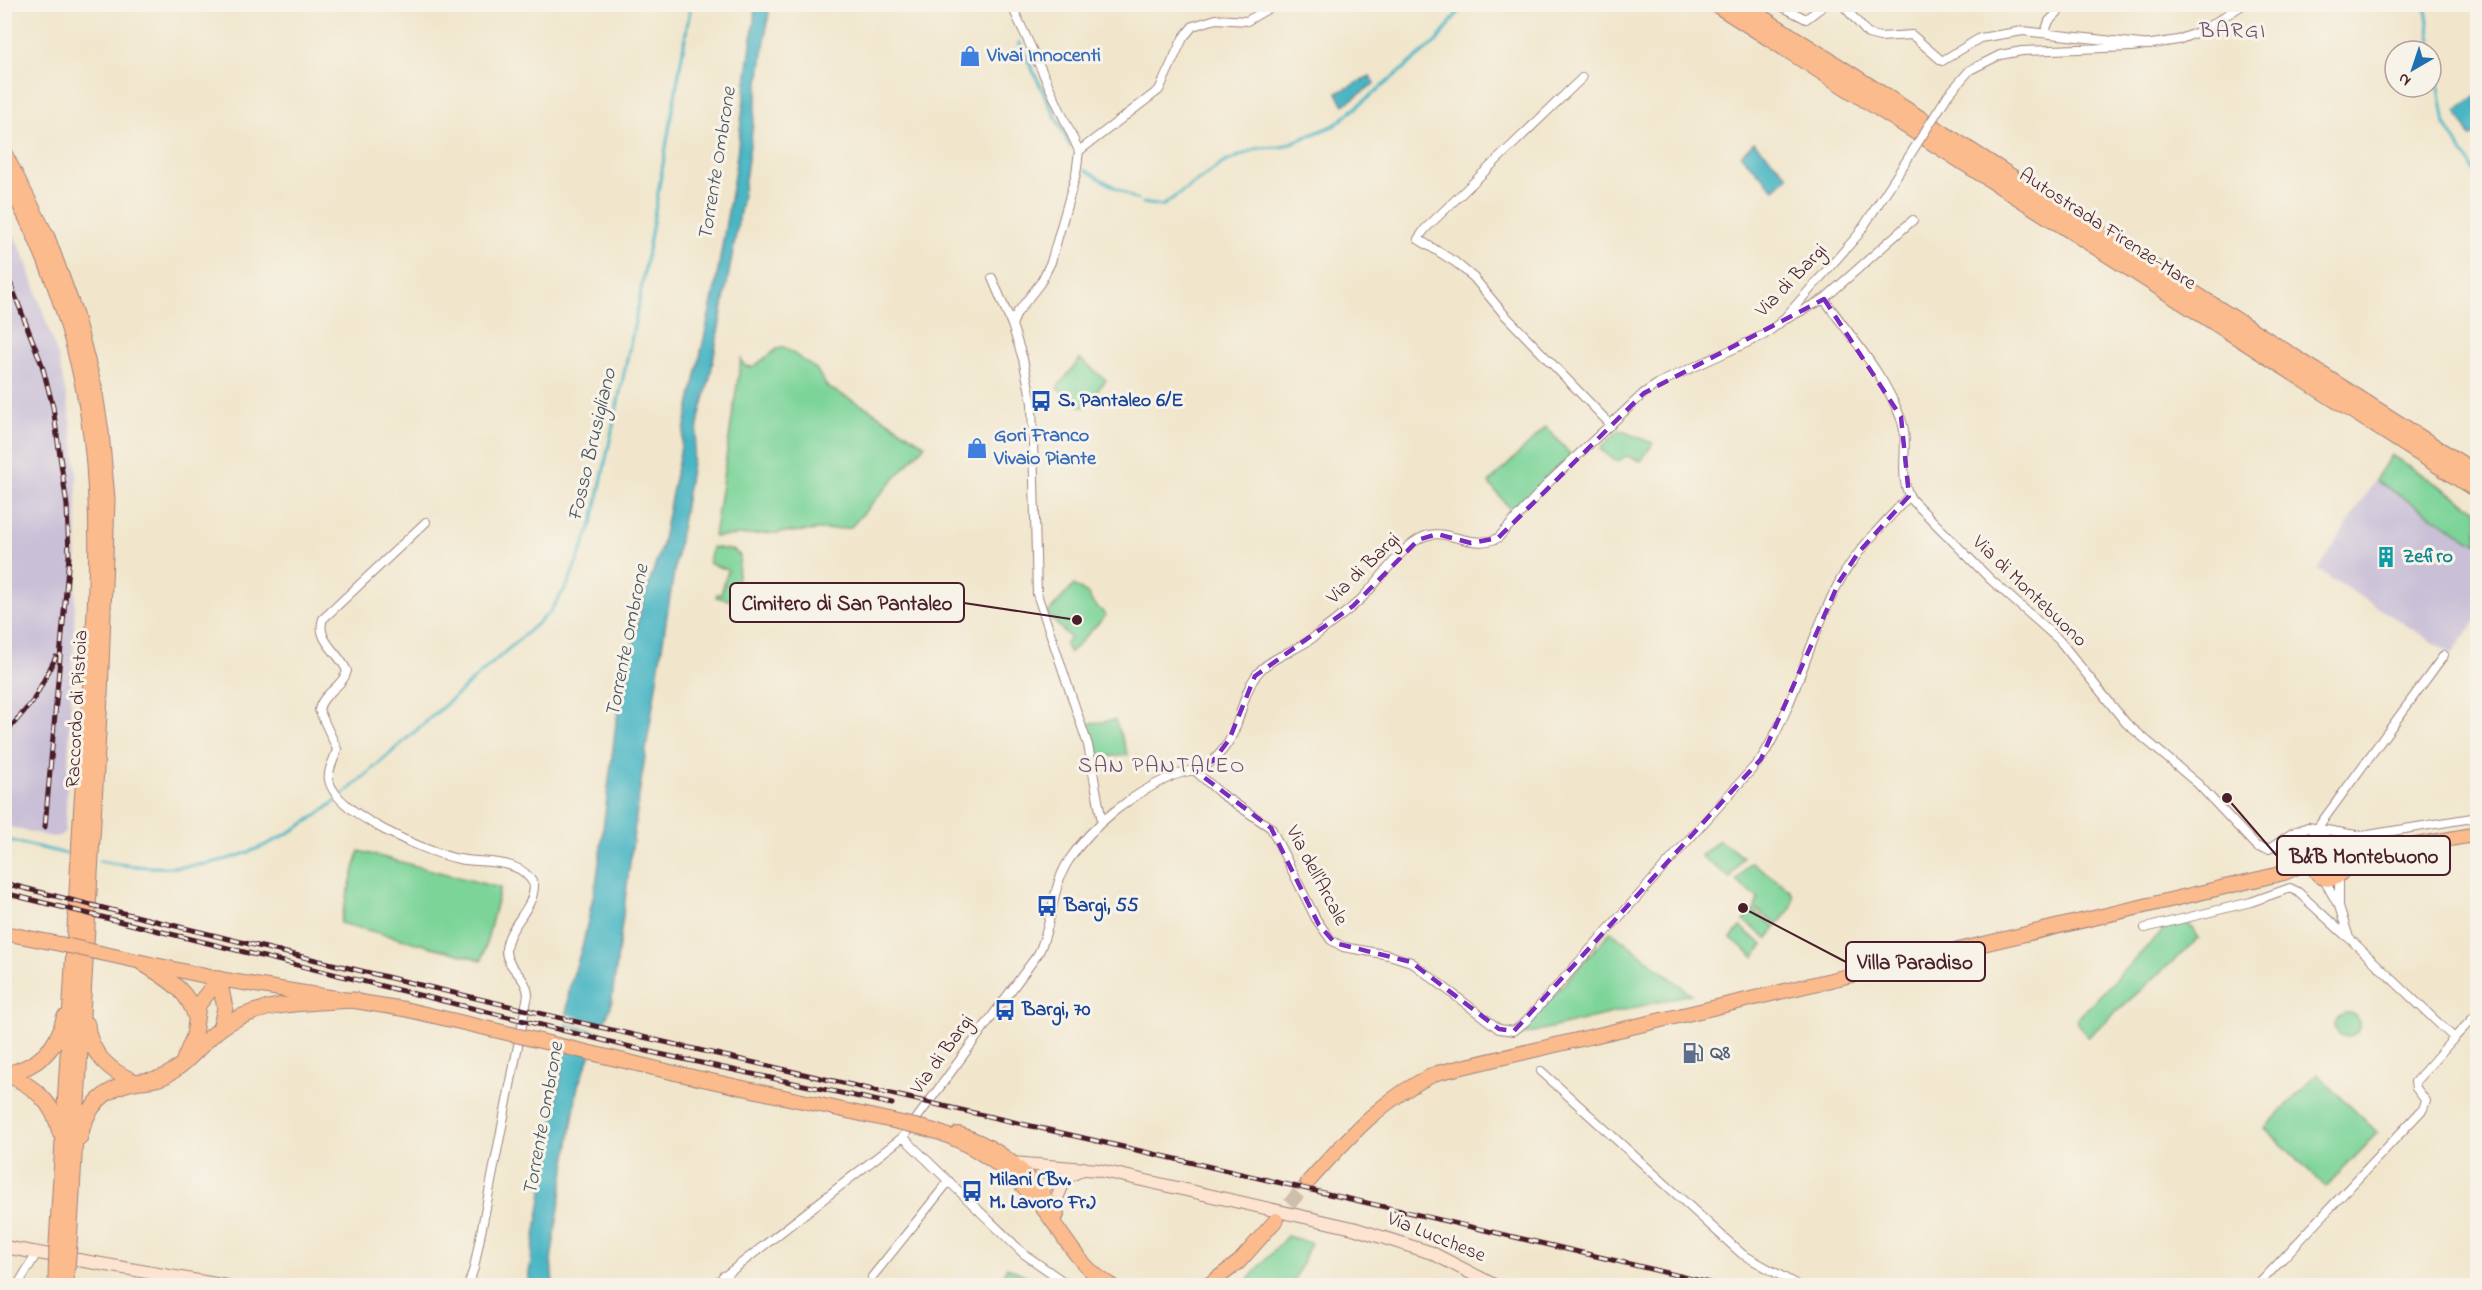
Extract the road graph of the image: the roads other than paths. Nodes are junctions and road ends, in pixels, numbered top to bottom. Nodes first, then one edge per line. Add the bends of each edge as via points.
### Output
1 (1011, 4) edge
2 (1276, 4) edge
3 (1715, 4) edge
4 (1740, 4) edge
5 (1777, 4) edge
6 (1826, 4) edge
7 (1842, 4) edge
8 (2066, 4) edge
9 (2244, 4) edge
10 (2045, 32) junction
11 (2150, 45) junction
12 (1582, 78) dead end
13 (1079, 151) junction
14 (4, 153) edge
15 (4, 175) edge
16 (1913, 220) dead end
17 (992, 278) dead end
18 (1824, 299) junction
19 (1781, 322) junction
20 (1012, 325) junction
21 (1611, 425) junction
22 (2478, 474) edge
23 (2478, 491) edge
24 (1910, 496) junction
25 (426, 522) dead end
26 (2444, 655) dead end
27 (1193, 769) junction
28 (2478, 817) edge
29 (1102, 822) junction
30 (2318, 827) junction
31 (2296, 831) junction
32 (2341, 832) junction
33 (2478, 834) edge
34 (2310, 838) junction
35 (2316, 857) junction
36 (2337, 858) junction
37 (2284, 873) junction
38 (2320, 876) junction
39 (2339, 906) junction
40 (2145, 928) dead end
41 (6, 934) edge
42 (2349, 938) junction
43 (142, 963) junction
44 (219, 979) junction
45 (78, 984) junction
46 (354, 1000) junction
47 (2478, 1013) edge
48 (196, 1018) junction
49 (220, 1029) junction
50 (2454, 1038) junction
51 (183, 1062) junction
52 (1541, 1071) dead end
53 (5, 1073) edge
54 (136, 1082) junction
55 (931, 1130) junction
56 (903, 1137) junction
57 (63, 1157) junction
58 (1012, 1163) junction
59 (1051, 1166) junction
60 (1084, 1168) junction
61 (72, 1175) junction
62 (1065, 1179) junction
63 (949, 1180) junction
64 (1308, 1182) tunnel mouth
65 (1032, 1186) junction
66 (1053, 1208) junction
67 (1276, 1220) tunnel mouth
68 (63, 1244) junction
69 (4, 1247) edge
70 (37, 1253) junction
71 (1078, 1257) junction
72 (723, 1276) junction
73 (872, 1277) dead end
74 (61, 1283) edge
75 (17, 1286) edge
76 (227, 1286) edge
77 (468, 1286) edge
78 (711, 1286) edge
79 (731, 1286) edge
80 (1070, 1286) edge
81 (1112, 1286) edge
82 (1207, 1286) edge
83 (1496, 1286) edge
84 (1799, 1286) edge
85 (2257, 1286) edge

1 - 13 street
2 - 13 street via 1247,21 1216,19 1193,26 1183,38 1160,90
3 - 23 highway, Autostrada Firenze-Mare
4 - 22 highway, Autostrada Firenze-Mare
5 - 6 street via 1806,19
7 - 10 street via 1868,34 1912,34 1942,61 1986,36
8 - 10 street via 2049,21
9 - 11 street, Via di Bargi via 2194,34
10 - 11 street
11 - 19 street, Via di Bargi, bridge via 2010,53 1977,65 1948,95 1858,236
12 - 21 street via 1418,239 1474,278
13 - 20 street via 1049,267
14 - 45 highway, Raccordo di Pistoia via 48,237 74,311 94,387 104,453 107,563
15 - 45 highway, Raccordo di Pistoia via 39,245 64,316 80,373 93,451 95,579
16 - 18 street
17 - 20 street
18 - 19 street
18 - 24 street via 1872,367 1900,417 1905,434 1905,484
19 - 21 street, Via di Bargi via 1764,334 1651,387
20 - 29 street via 1032,403 1037,594 1088,745
21 - 27 street, Via di Bargi via 1544,487 1498,538 1471,543 1432,534 1413,543 1353,606 1307,643 1259,672 1229,740 1213,761
24 - 27 street, Via dell'Arcale via 1858,553 1839,582 1761,759 1514,1031 1503,1030 1411,962 1335,943 1319,925 1271,828
24 - 31 street, Via di Montebuono via 1990,579 2059,640 2126,723 2198,784 2257,847 2268,849
25 - 77 street via 323,619 323,637 347,671 319,710 337,749 329,782 359,817 452,857 513,866 529,875 534,885 531,901 507,946 509,963 524,980 528,995
26 - 30 street
27 - 29 street, Via di Bargi via 1162,781
28 - 32 street via 2365,835
29 - 56 street, Via di Bargi via 1065,867 1038,954
30 - 31 street, Via di Montebuono
30 - 32 street
30 - 34 street
30 - 36 street
31 - 34 street
32 - 36 street
33 - 36 main road
34 - 35 street
35 - 36 main road via 2326,850
35 - 37 main road
35 - 38 main road via 2314,867
36 - 38 main road via 2331,879
36 - 39 street
37 - 38 main road
37 - 64 main road via 1437,1073 1377,1110
38 - 39 street
39 - 42 street
40 - 42 street via 2251,902 2290,888
41 - 43 main road, bridge
42 - 50 street
43 - 44 main road
43 - 48 highway via 180,989
44 - 46 main road
44 - 48 highway via 198,1005
44 - 49 highway via 225,1008
45 - 53 highway via 51,1049 34,1064
45 - 54 highway via 88,1032 97,1053 113,1071
45 - 57 highway, Raccordo di Pistoia
45 - 61 highway, Raccordo di Pistoia
46 - 49 highway via 268,1009
46 - 55 main road, bridge
47 - 50 street
48 - 51 highway via 193,1040
49 - 51 highway
50 - 85 street via 2415,1082 2415,1088 2426,1101 2423,1109
51 - 54 highway via 160,1078
52 - 84 street via 1735,1248
53 - 57 highway via 37,1091 50,1105
54 - 61 highway via 114,1088 95,1103 82,1129
55 - 58 main road via 976,1140
55 - 65 main road via 981,1154
56 - 63 street
56 - 72 street, Via di Bargi
57 - 68 highway, Raccordo di Pistoia
58 - 59 street, Via Lucchese
58 - 65 main road
59 - 60 street, Via Lucchese
59 - 65 street via 1040,1172
60 - 62 street
60 - 83 street, Via Lucchese via 1361,1230 1432,1253
61 - 68 highway, Raccordo di Pistoia
62 - 65 street
62 - 66 street
63 - 73 street
63 - 80 street via 1024,1254
65 - 66 main road
65 - 71 main road
66 - 71 main road
67 - 82 main road via 1239,1262
68 - 74 highway, Raccordo di Pistoia, bridge
69 - 70 street
70 - 75 street
70 - 76 street
71 - 81 main road
72 - 78 street, Via di Bargi
72 - 79 street

